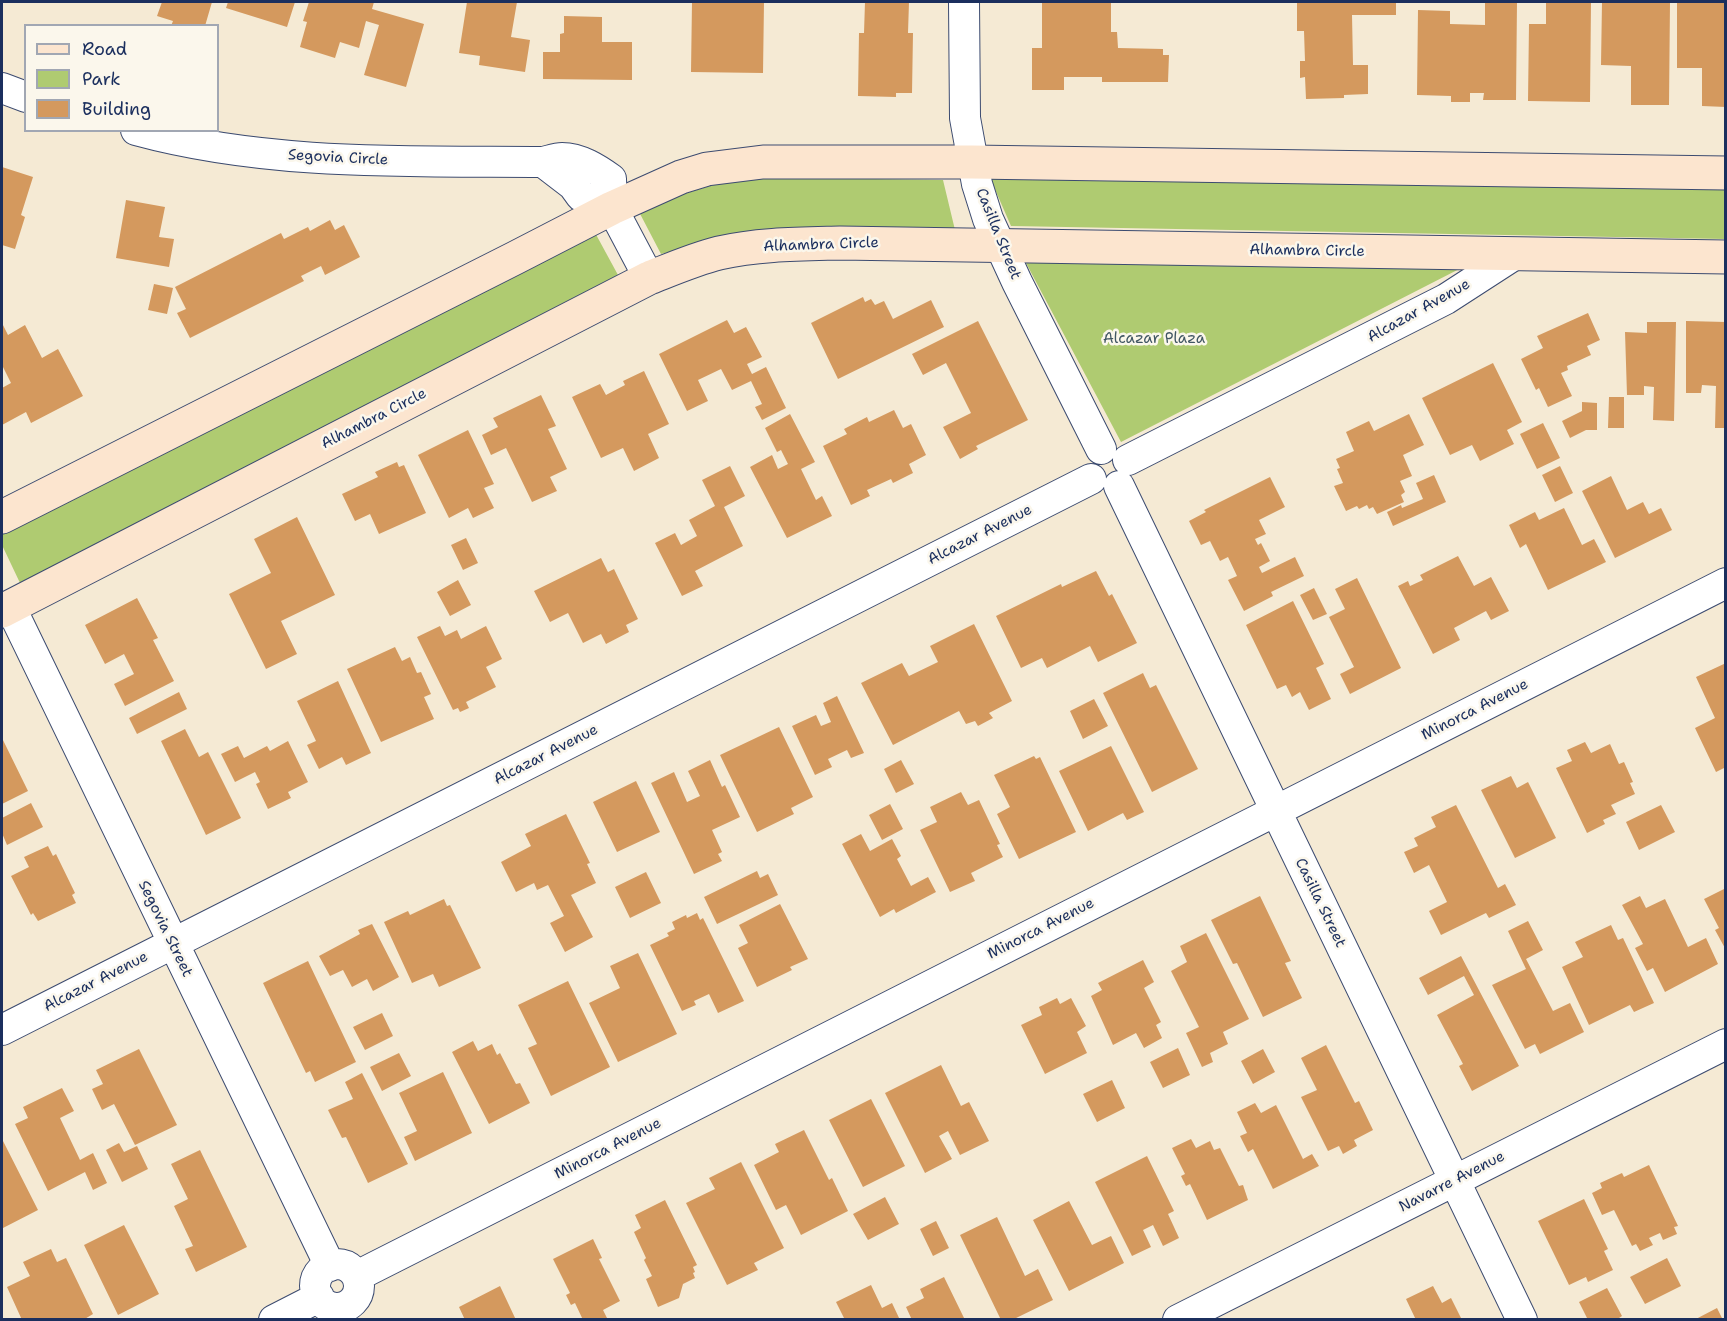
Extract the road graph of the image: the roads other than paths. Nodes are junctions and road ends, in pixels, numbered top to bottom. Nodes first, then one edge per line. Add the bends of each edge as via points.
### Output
1 (964, 2) edge
2 (2, 88) edge
3 (24, 96) edge
4 (145, 132) edge
5 (972, 162) junction
6 (1725, 173) edge
7 (612, 208) junction
8 (1000, 246) junction
9 (1514, 255) junction
10 (1725, 257) edge
11 (649, 278) junction
12 (1110, 468) junction
13 (2, 517) edge
14 (1725, 583) edge
15 (4, 603) edge
16 (1275, 811) junction
17 (172, 944) junction
18 (2, 1030) edge
19 (1725, 1044) edge
20 (1455, 1180) junction
21 (343, 1271) junction
22 (319, 1298) junction
23 (351, 1312) edge
24 (274, 1320) edge
25 (1178, 1320) edge
26 (1522, 1320) edge

1 - 5 street, Casilla Street via 965,118
2 - 3 street
4 - 7 street, Segovia Circle via 205,145 327,159 543,162 562,158 582,162 611,179
5 - 6 street
5 - 7 street via 731,165 681,177
5 - 8 street, Casilla Street
7 - 11 street, Segovia Circle
7 - 13 street
8 - 9 street, Alhambra Circle
8 - 11 street, Alhambra Circle via 775,245 700,258
8 - 12 street, Casilla Street
9 - 10 street, Alhambra Circle
9 - 12 street, Alcazar Avenue via 1446,299
11 - 15 street, Alhambra Circle
12 - 16 street, Casilla Street
12 - 17 street, Alcazar Avenue
14 - 16 street, Minorca Avenue
15 - 17 street, Segovia Street
16 - 20 street, Casilla Street
16 - 21 street, Minorca Avenue
17 - 18 street, Alcazar Avenue
17 - 21 street, Segovia Street
19 - 20 street, Navarre Avenue
20 - 25 street, Navarre Avenue
20 - 26 street, Casilla Street
21 - 22 street via 321,1272 316,1288
21 - 23 street via 359,1289
22 - 23 street via 332,1307
22 - 24 street

